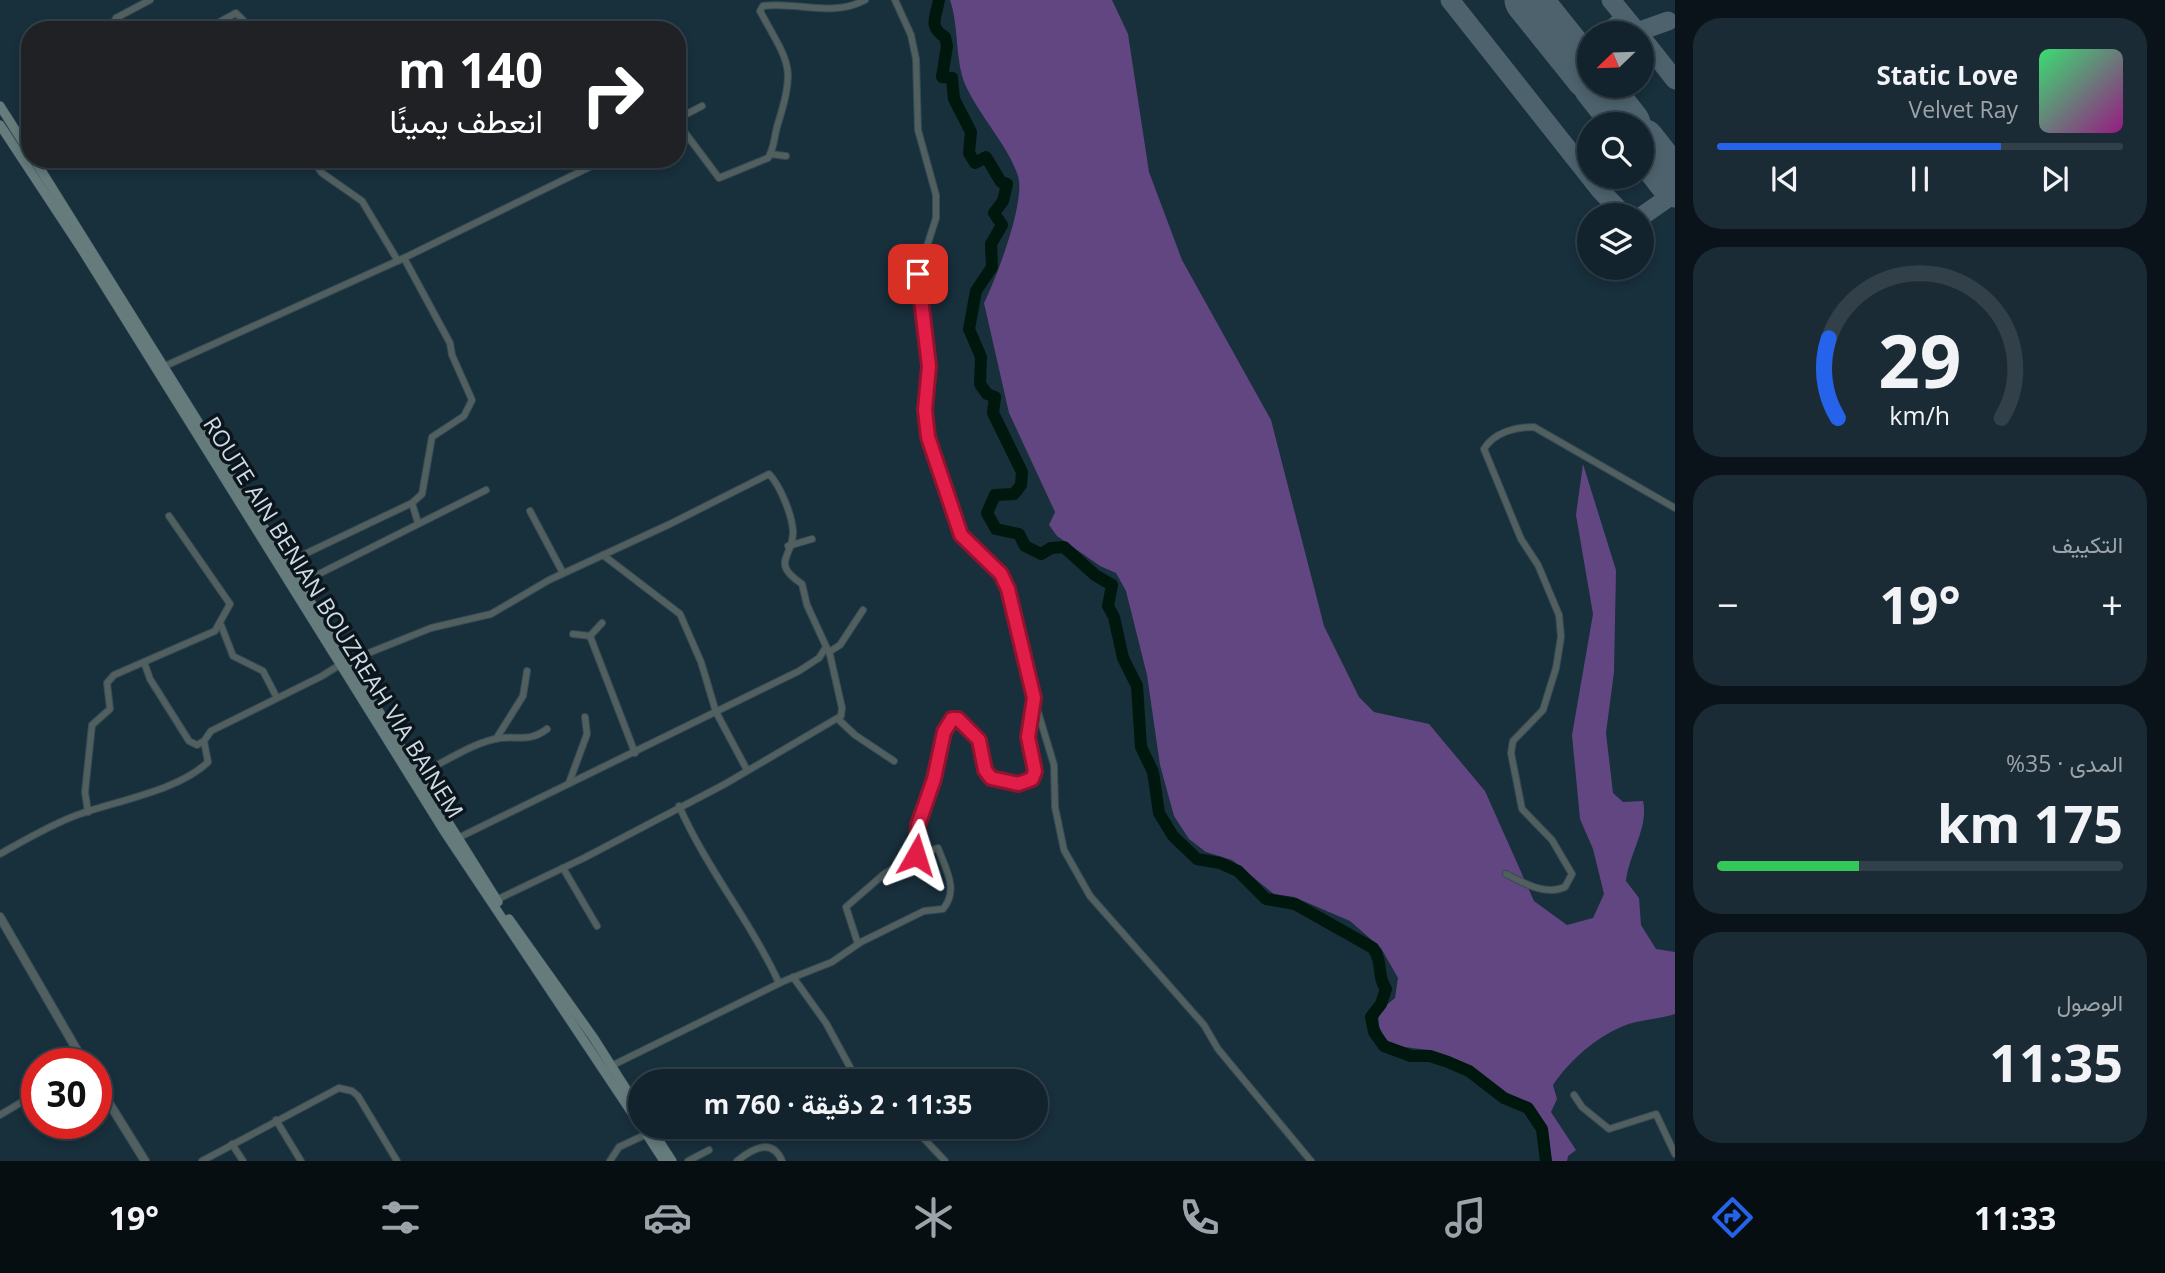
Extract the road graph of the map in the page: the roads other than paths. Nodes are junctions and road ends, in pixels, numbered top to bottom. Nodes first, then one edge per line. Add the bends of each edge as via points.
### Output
1 (150, 0) edge
2 (864, 0) edge
3 (895, 0) edge
4 (114, 21) edge
5 (222, 21) edge
6 (244, 21) edge
7 (0, 106) edge
8 (702, 106) dead end
9 (686, 116) edge
10 (0, 125) edge
11 (21, 133) edge
12 (686, 133) edge
13 (18, 135) junction
14 (21, 140) edge
15 (770, 154) junction
16 (786, 156) dead end
17 (21, 157) edge
18 (28, 168) edge
19 (40, 168) edge
20 (318, 168) edge
21 (589, 168) edge
22 (401, 260) junction
23 (165, 366) junction
24 (486, 490) dead end
25 (412, 503) junction
26 (1675, 508) edge
27 (530, 511) dead end
28 (169, 516) dead end
29 (418, 523) junction
30 (812, 539) dead end
31 (788, 546) junction
32 (603, 555) junction
33 (288, 562) junction
34 (563, 573) junction
35 (301, 583) junction
36 (863, 610) dead end
37 (602, 623) dead end
38 (221, 625) junction
39 (573, 634) dead end
40 (590, 636) junction
41 (827, 649) junction
42 (144, 662) junction
43 (345, 662) junction
44 (527, 671) dead end
45 (277, 698) junction
46 (1034, 698) junction
47 (716, 712) junction
48 (585, 717) dead end
49 (838, 719) junction
50 (547, 729) dead end
51 (496, 740) junction
52 (204, 741) junction
53 (635, 753) junction
54 (894, 761) dead end
55 (747, 770) junction
56 (419, 775) junction
57 (568, 784) junction
58 (679, 806) junction
59 (88, 812) junction
60 (458, 838) junction
61 (0, 854) edge
62 (916, 855) junction
63 (564, 868) junction
64 (1506, 874) dead end
65 (496, 900) junction
66 (0, 917) edge
67 (597, 926) dead end
68 (9, 930) junction
69 (0, 935) edge
70 (858, 944) junction
71 (793, 977) junction
72 (779, 983) junction
73 (74, 1048) edge
74 (608, 1068) junction
75 (851, 1069) edge
76 (628, 1095) edge
77 (1574, 1095) dead end
78 (628, 1100) edge
79 (21, 1103) edge
80 (112, 1108) edge
81 (0, 1115) edge
82 (276, 1120) junction
83 (630, 1139) edge
84 (651, 1139) edge
85 (654, 1139) edge
86 (924, 1139) edge
87 (232, 1144) junction
88 (709, 1150) dead end
89 (1675, 1154) edge
90 (145, 1161) edge
91 (202, 1161) edge
92 (243, 1161) edge
93 (301, 1161) edge
94 (397, 1161) edge
95 (610, 1161) edge
96 (664, 1161) edge
97 (672, 1161) edge
98 (688, 1161) edge
99 (737, 1161) edge
100 (782, 1161) edge
101 (945, 1161) edge
102 (1311, 1161) edge

1 - 4 street
2 - 15 street via 828,10 781,3 763,6 760,11 789,69 784,109
3 - 46 street via 913,47 918,130 936,195 936,218 918,274 929,366 926,429 961,535 1006,582
5 - 6 street via 236,13
7 - 13 main road
8 - 9 street
10 - 17 main road, ROUTE AIN BENIAN BOUZREAH VIA BAINEM
11 - 13 street
12 - 15 street via 719,178
13 - 14 main road
15 - 16 street
18 - 43 main road, ROUTE AIN BENIAN BOUZREAH VIA BAINEM
19 - 23 main road, ROUTE AIN BENIAN BOUZREAH VIA BAINEM
20 - 22 street via 362,201
21 - 22 street
22 - 23 street
22 - 25 street via 450,343 472,400 464,416 433,435 422,494
23 - 33 main road, ROUTE AIN BENIAN BOUZREAH VIA BAINEM
24 - 29 street
25 - 29 street
25 - 33 street
26 - 64 street via 1534,427 1520,427 1490,439 1485,449 1521,539 1552,595 1560,625 1556,668 1543,710 1513,741 1511,753 1522,809 1552,840 1569,865 1571,879 1563,888 1545,889
27 - 34 street
28 - 38 street via 229,604
29 - 35 street
30 - 31 street
31 - 32 street via 791,519 769,474
31 - 41 street via 785,565 802,584
32 - 34 street
32 - 47 street via 680,614 702,662
33 - 35 main road, ROUTE AIN BENIAN BOUZREAH VIA BAINEM
34 - 43 street via 491,614 431,628
35 - 43 main road, ROUTE AIN BENIAN BOUZREAH VIA BAINEM
36 - 41 street via 840,645
37 - 40 street
38 - 42 street
38 - 45 street via 233,656 263,671
39 - 40 street
40 - 53 street
41 - 47 street via 814,662
41 - 49 street via 842,708
42 - 52 street via 189,741 197,745
42 - 59 street via 114,675 107,683 110,709 92,725 85,792
43 - 45 street
43 - 56 main road, ROUTE AIN BENIAN BOUZREAH VIA BAINEM
43 - 74 main road, ROUTE AIN BENIAN BOUZREAH VIA BAINEM via 446,834
44 - 51 street via 523,695
45 - 52 street via 221,724
46 - 62 street via 1028,744 1035,771 1027,782 991,778 979,740 958,719 949,721 918,825
46 - 102 street via 1054,765 1056,815 1064,850 1074,873 1204,1025 1217,1049
47 - 53 street
47 - 55 street
48 - 57 street via 587,734
49 - 54 street
49 - 55 street
50 - 51 street via 530,739
51 - 56 street
52 - 59 street via 205,765 148,793
53 - 57 street
55 - 58 street
56 - 60 main road, ROUTE AIN BENIAN BOUZREAH VIA BAINEM
57 - 60 street
58 - 63 street
58 - 72 street via 746,926 761,944
59 - 61 street via 48,827
60 - 65 main road, ROUTE AIN BENIAN BOUZREAH VIA BAINEM
62 - 70 street via 849,903 845,913
62 - 70 street via 938,848 952,887 951,900 943,909 925,911
63 - 65 street
63 - 67 street
65 - 74 main road, ROUTE AIN BENIAN BOUZREAH VIA BAINEM
66 - 68 street
68 - 69 street
68 - 73 street
70 - 71 street via 832,962
71 - 72 street
71 - 75 street
72 - 74 street
74 - 76 main road, ROUTE AIN BENIAN BOUZREAH VIA BAINEM
74 - 78 main road, ROUTE AIN BENIAN BOUZREAH VIA BAINEM
77 - 89 street via 1609,1129 1656,1114
79 - 81 street
80 - 90 street
82 - 87 street
82 - 93 street
82 - 94 street via 332,1089 345,1088 358,1096
83 - 95 street
84 - 96 main road, ROUTE AIN BENIAN BOUZREAH VIA BAINEM
85 - 97 main road, ROUTE AIN BENIAN BOUZREAH VIA BAINEM
86 - 101 street
87 - 91 street
87 - 92 street
88 - 98 street
99 - 100 street via 755,1148 765,1147

